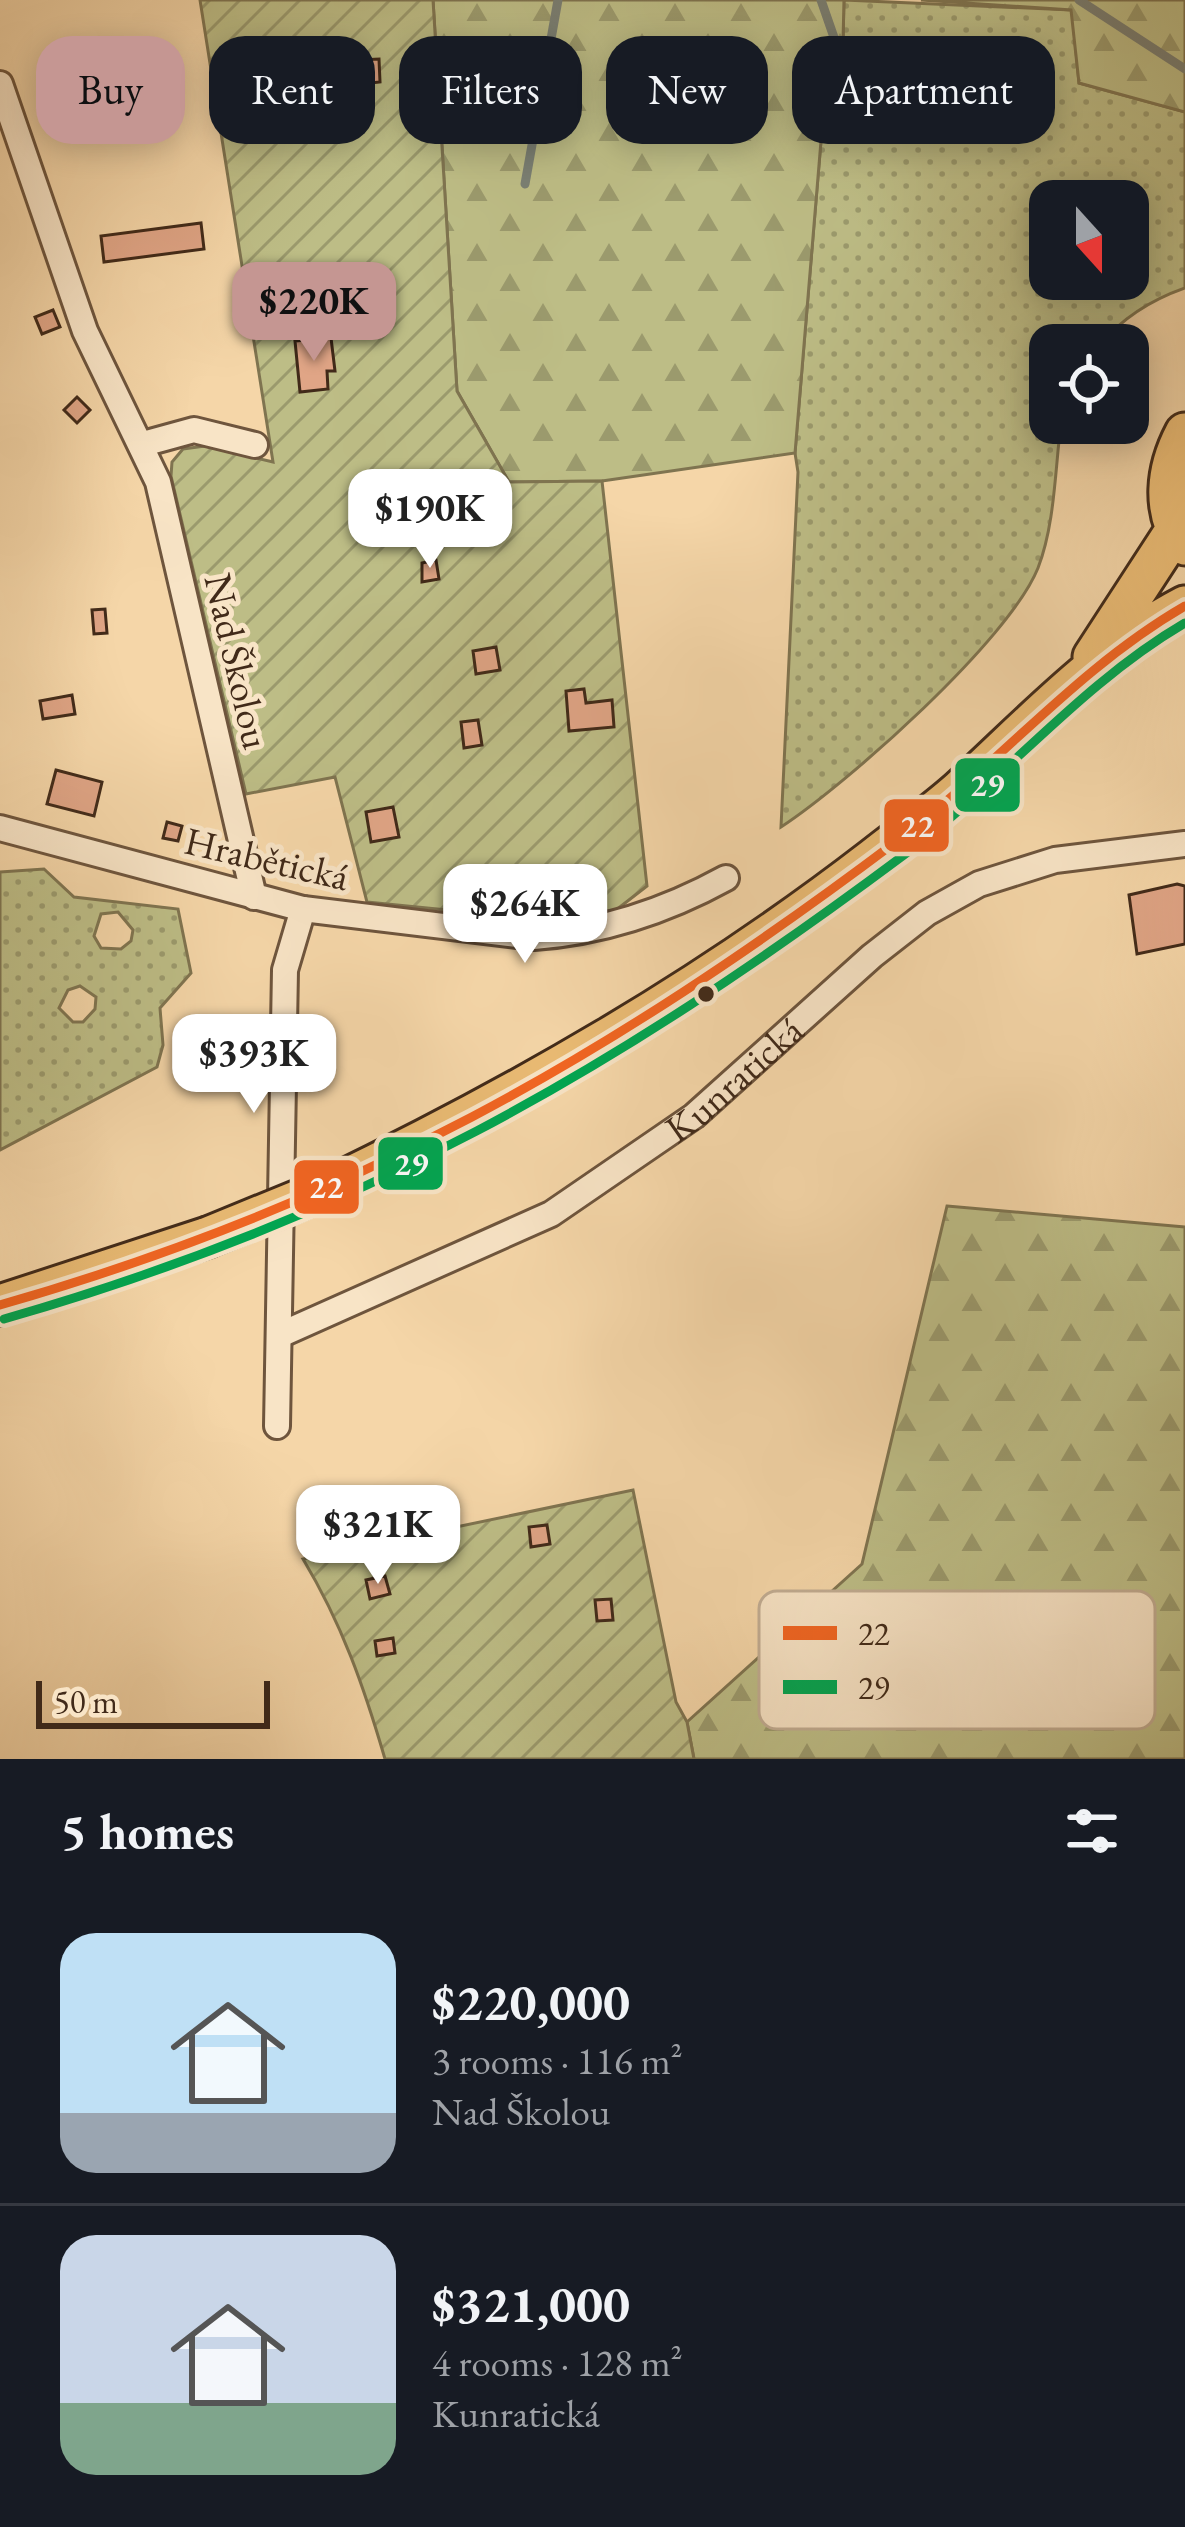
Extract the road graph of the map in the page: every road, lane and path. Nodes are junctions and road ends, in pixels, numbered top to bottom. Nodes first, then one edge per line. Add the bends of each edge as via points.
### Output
1 (0, 84) edge
2 (1185, 433) edge
3 (143, 444) junction
4 (255, 445) dead end
5 (1180, 538) edge
6 (1185, 606) edge
7 (1081, 677) junction
8 (0, 828) edge
9 (1185, 844) edge
10 (726, 878) dead end
11 (254, 897) junction
12 (303, 909) junction
13 (0, 1305) edge
14 (282, 1334) junction
15 (277, 1426) dead end

1 - 3 street, Nad Školou via 85,331
2 - 5 main road via 1168,482
3 - 4 street via 194,430
3 - 11 street, Nad Školou via 199,647
5 - 7 main road
6 - 7 main road
7 - 13 main road, bridge via 956,794 804,912 538,1082 322,1190
8 - 11 street, Hrabětická
9 - 14 street, Kunratická via 1055,860 979,884 872,956 694,1116 551,1214
10 - 12 street, Hrabětická via 671,908 534,937
11 - 12 street, Hrabětická
12 - 14 street via 286,970
14 - 15 street

